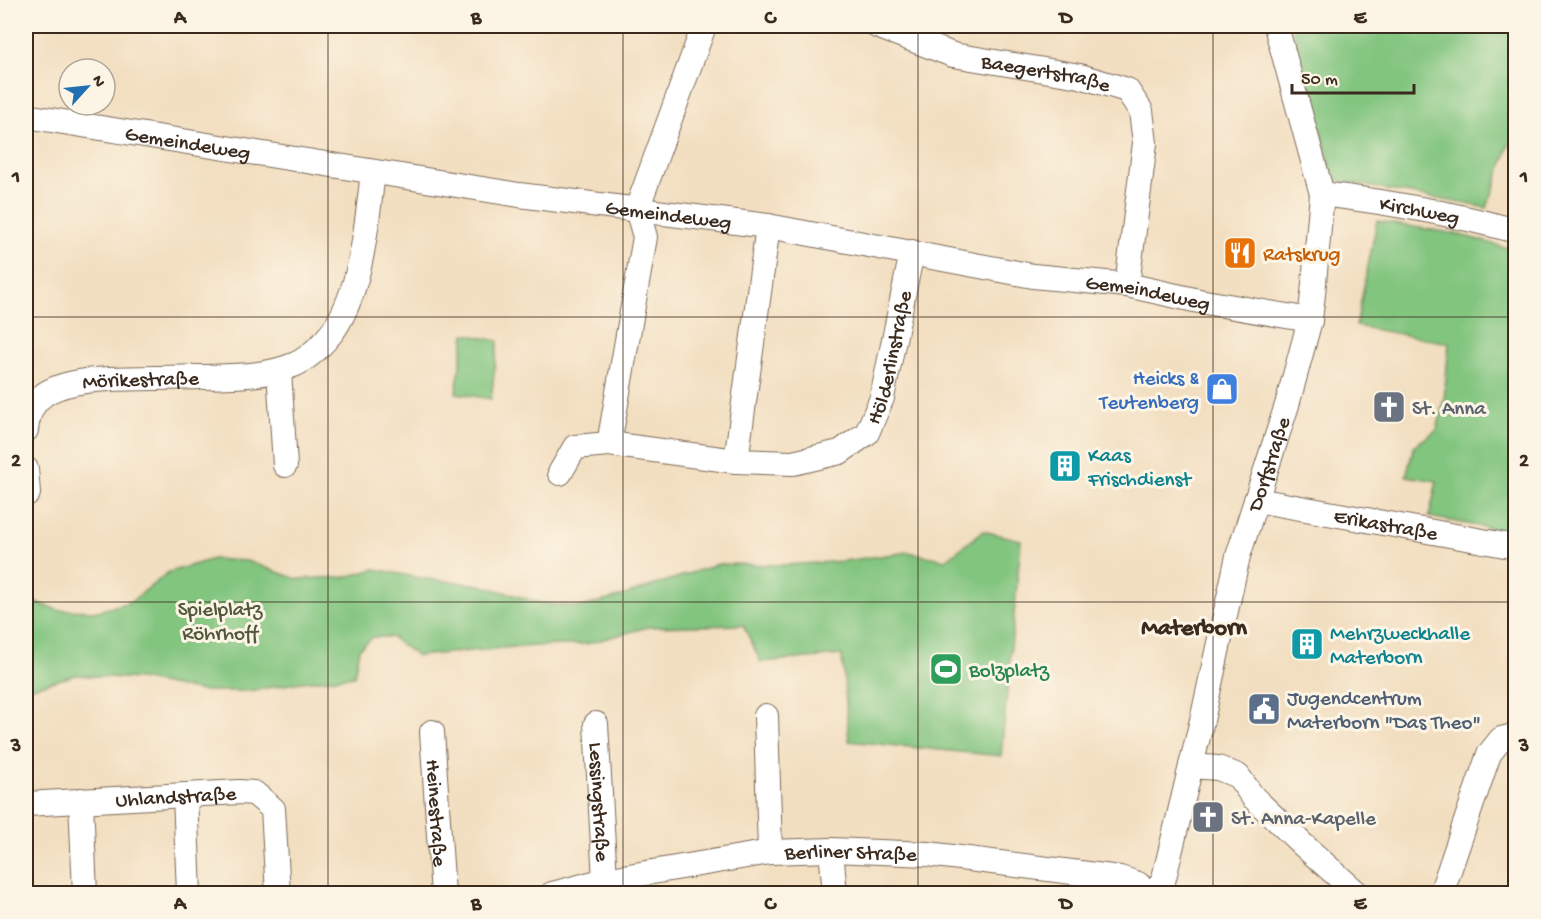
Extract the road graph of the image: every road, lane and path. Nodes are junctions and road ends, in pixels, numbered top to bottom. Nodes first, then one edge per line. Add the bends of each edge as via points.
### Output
1 (704, 26) edge
2 (877, 26) edge
3 (1276, 26) edge
4 (26, 116) edge
5 (373, 172) junction
6 (1322, 194) junction
7 (637, 209) junction
8 (768, 226) junction
9 (1515, 231) edge
10 (912, 252) junction
11 (1126, 285) junction
12 (1310, 320) junction
13 (279, 371) junction
14 (26, 430) edge
15 (609, 444) junction
16 (736, 461) junction
17 (285, 465) dead end
18 (26, 469) edge
19 (560, 473) dead end
20 (28, 493) dead end
21 (1256, 500) junction
22 (1515, 547) edge
23 (766, 716) dead end
24 (596, 724) dead end
25 (432, 732) dead end
26 (1514, 736) edge
27 (1191, 766) junction
28 (185, 795) junction
29 (81, 800) junction
30 (26, 804) edge
31 (831, 850) junction
32 (770, 852) junction
33 (605, 880) junction
34 (85, 894) edge
35 (189, 894) edge
36 (278, 894) edge
37 (443, 894) edge
38 (552, 894) edge
39 (835, 894) edge
40 (1148, 894) edge
41 (1358, 894) edge
42 (1441, 894) edge

1 - 7 street
2 - 11 street, Baegertstraße via 953,55 1080,76 1126,90 1141,111 1145,142
3 - 6 street, Dorfstraße
4 - 5 street, Gemeindeweg
5 - 7 street, Gemeindeweg
5 - 13 street, Mörikestraße via 363,251 343,311 333,331 310,355
6 - 9 street, Kirchweg via 1466,217
6 - 12 street, Dorfstraße
7 - 8 street, Gemeindeweg
7 - 15 street via 645,237
8 - 10 street, Gemeindeweg
8 - 16 street
10 - 11 street, Gemeindeweg via 1033,276
10 - 16 street, Hölderlinstraße via 882,398 867,433 840,452 794,463
11 - 12 street, Gemeindeweg
12 - 21 street, Dorfstraße
13 - 14 street, Mörikestraße via 251,376 83,380 37,400
13 - 17 street
15 - 16 street, Hölderlinstraße
15 - 19 street, Hölderlinstraße via 575,447
18 - 20 street
21 - 22 street, Erikastraße
21 - 27 street, Dorfstraße via 1238,556
23 - 32 street
24 - 33 street, Lessingstraße
25 - 37 street, Heinestraße
26 - 42 street via 1501,739 1489,754
27 - 40 street, Dorfstraße via 1163,882
27 - 41 street via 1218,768 1238,776 1253,797
28 - 29 street, Uhlandstraße
28 - 35 street
28 - 36 street, Uhlandstraße via 254,793 273,809
29 - 30 street, Uhlandstraße
29 - 34 street
31 - 32 street, Berliner Straße
31 - 39 street
31 - 40 street, Berliner Straße via 927,854 1120,878 1138,884
32 - 33 street, Berliner Straße
33 - 38 street, Berliner Straße

